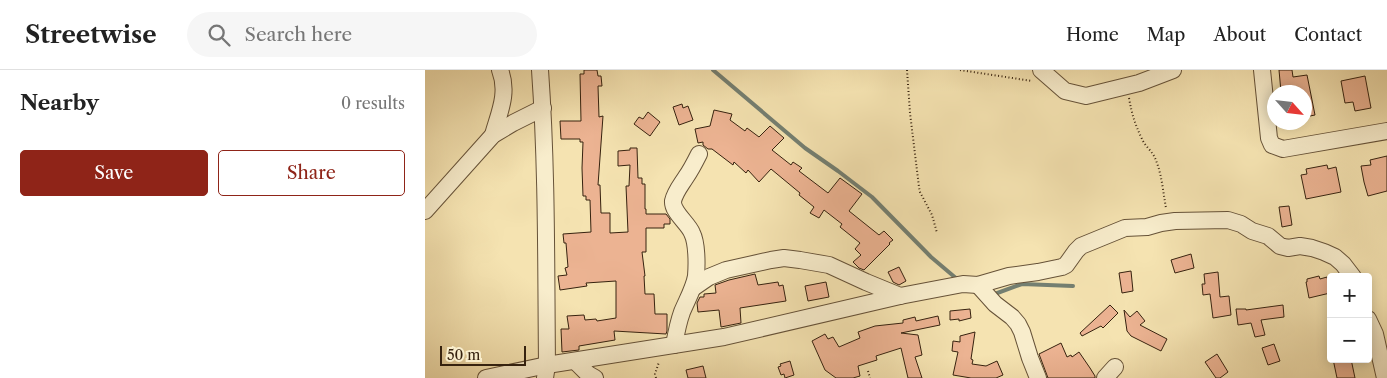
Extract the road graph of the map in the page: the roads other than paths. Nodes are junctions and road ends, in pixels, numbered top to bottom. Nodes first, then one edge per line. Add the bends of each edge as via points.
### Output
1 (500, 70) edge
2 (540, 70) edge
3 (1041, 70) edge
4 (1173, 70) edge
5 (1262, 70) edge
6 (543, 108) junction
7 (1387, 132) edge
8 (493, 135) junction
9 (699, 154) dead end
10 (425, 211) edge
11 (1350, 273) edge
12 (977, 285) junction
13 (693, 288) junction
14 (900, 296) junction
15 (1377, 328) edge
16 (668, 346) junction
17 (575, 361) junction
18 (546, 372) edge
19 (486, 378) edge
20 (595, 378) edge
21 (1039, 378) edge
22 (1385, 378) edge

1 - 8 street via 505,90
2 - 6 street
3 - 4 street via 1065,91 1086,96 1139,83
5 - 7 street via 1272,145 1283,149
6 - 8 street
6 - 18 street
8 - 10 street
9 - 13 street via 673,201 676,212 695,241
11 - 12 street via 1335,256 1312,248 1280,246 1268,236 1241,224 1228,220 1192,220 1125,228 1081,246 1062,267
12 - 14 street via 963,284
12 - 21 street via 1018,324
13 - 14 street via 726,270 784,258 829,265
13 - 16 street
14 - 16 street via 724,337
15 - 22 street
16 - 17 street
17 - 18 street
17 - 20 street
18 - 19 street

